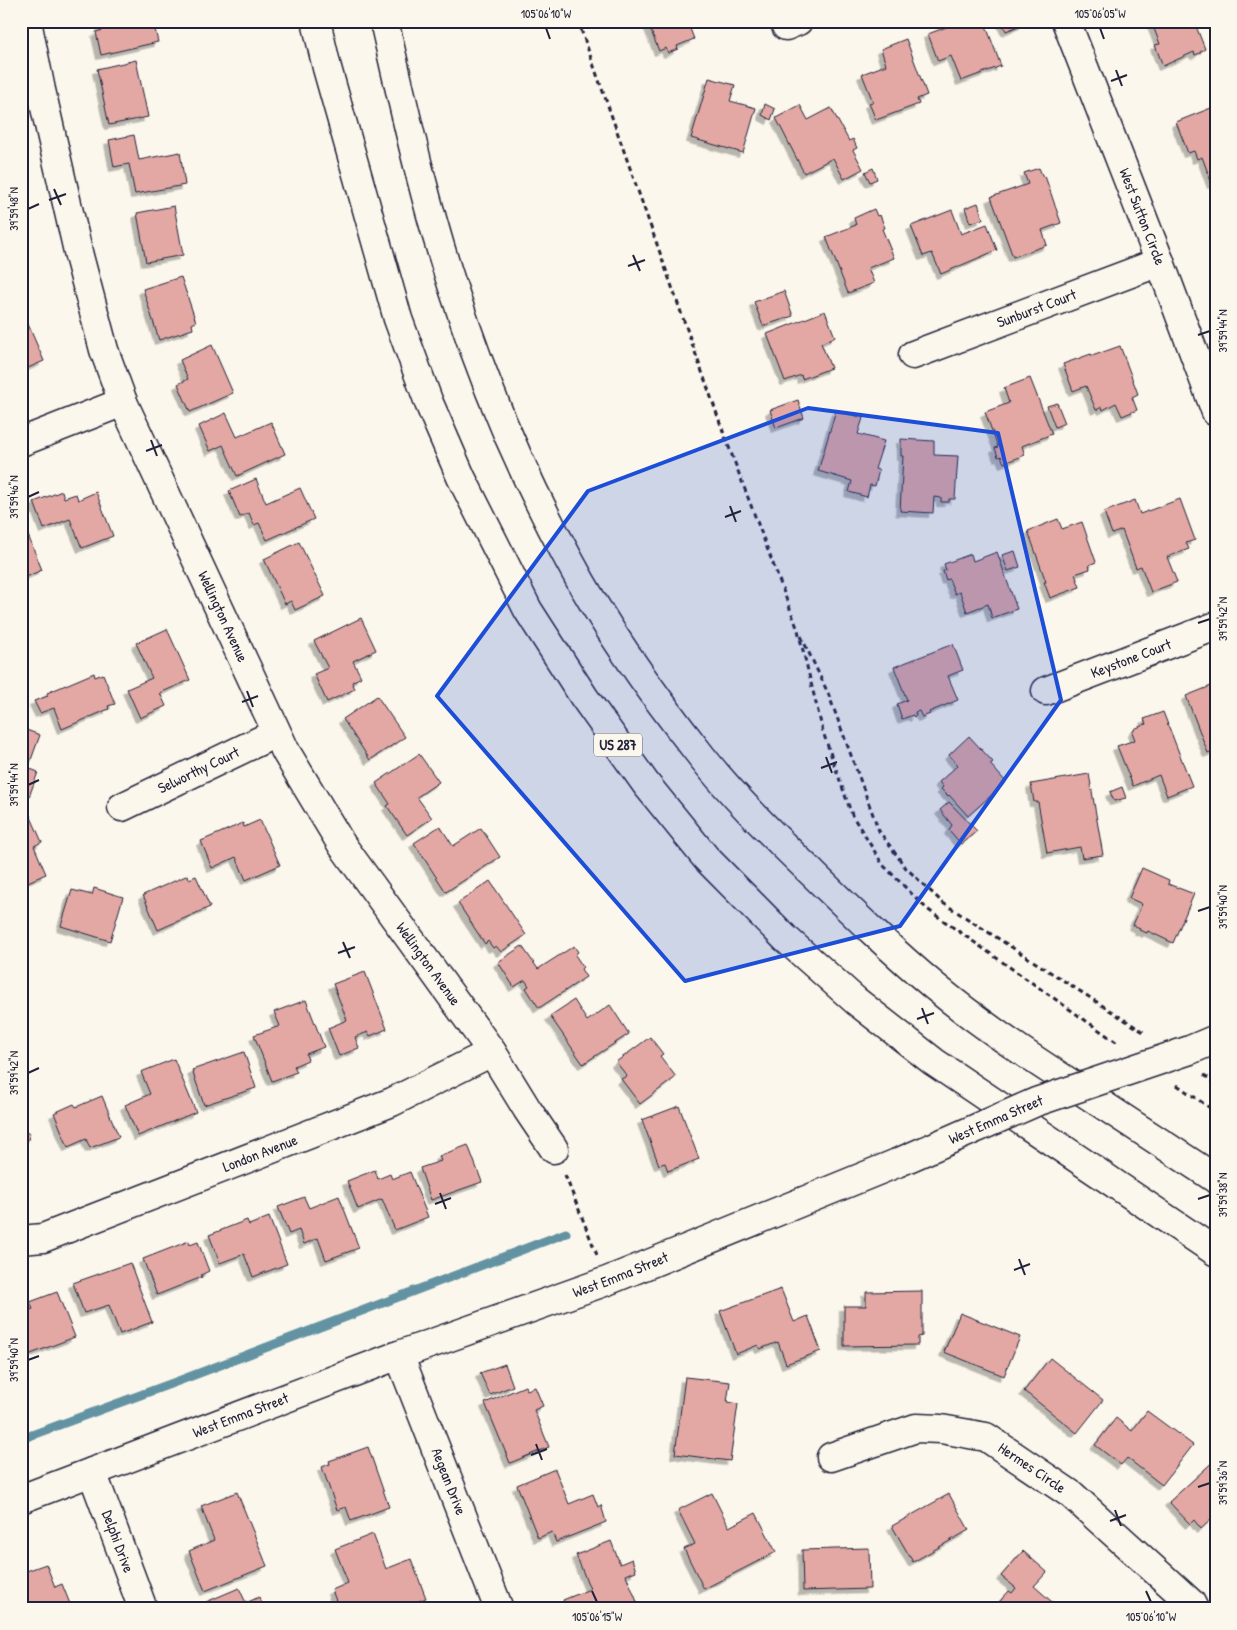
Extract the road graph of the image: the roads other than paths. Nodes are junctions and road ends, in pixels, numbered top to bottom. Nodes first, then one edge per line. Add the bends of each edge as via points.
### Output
1 (28, 21) edge
2 (316, 21) edge
3 (384, 21) edge
4 (1066, 21) edge
5 (31, 91) edge
6 (1160, 262) junction
7 (913, 355) dead end
8 (123, 402) junction
9 (1216, 412) edge
10 (21, 442) edge
11 (1216, 626) edge
12 (1046, 691) dead end
13 (276, 734) junction
14 (122, 807) dead end
15 (1216, 1039) edge
16 (492, 1052) junction
17 (554, 1148) road end
18 (1216, 1179) edge
19 (21, 1240) edge
20 (1216, 1252) edge
21 (399, 1355) junction
22 (831, 1457) dead end
23 (92, 1472) junction
24 (21, 1499) edge
25 (143, 1609) edge
26 (499, 1609) edge
27 (1194, 1609) edge

1 - 5 street, Wellington Avenue
2 - 20 street, US 287 via 398,319 461,477 528,610 646,784 706,858 785,938 856,1000 934,1062
3 - 18 street via 454,294 490,391 528,479 570,562 655,696 753,815 935,987 994,1033
4 - 6 street, West Sutton Circle
5 - 8 street, Wellington Avenue via 104,350
6 - 7 street, Sunburst Court
6 - 9 street, West Sutton Circle
8 - 10 street
8 - 13 street, Wellington Avenue
11 - 12 street, Keystone Court
13 - 14 street, Selworthy Court
13 - 16 street, Wellington Avenue via 342,845
15 - 21 street, West Emma Street, bridge via 1036,1102 897,1163 607,1281
16 - 17 street, Wellington Avenue
16 - 19 street, London Avenue via 392,1102 43,1238
21 - 23 street, West Emma Street
21 - 26 street, Aegean Drive
22 - 27 street, Hermes Circle via 916,1428 986,1437 1072,1495
23 - 24 street, West Emma Street
23 - 25 street, Delphi Drive

